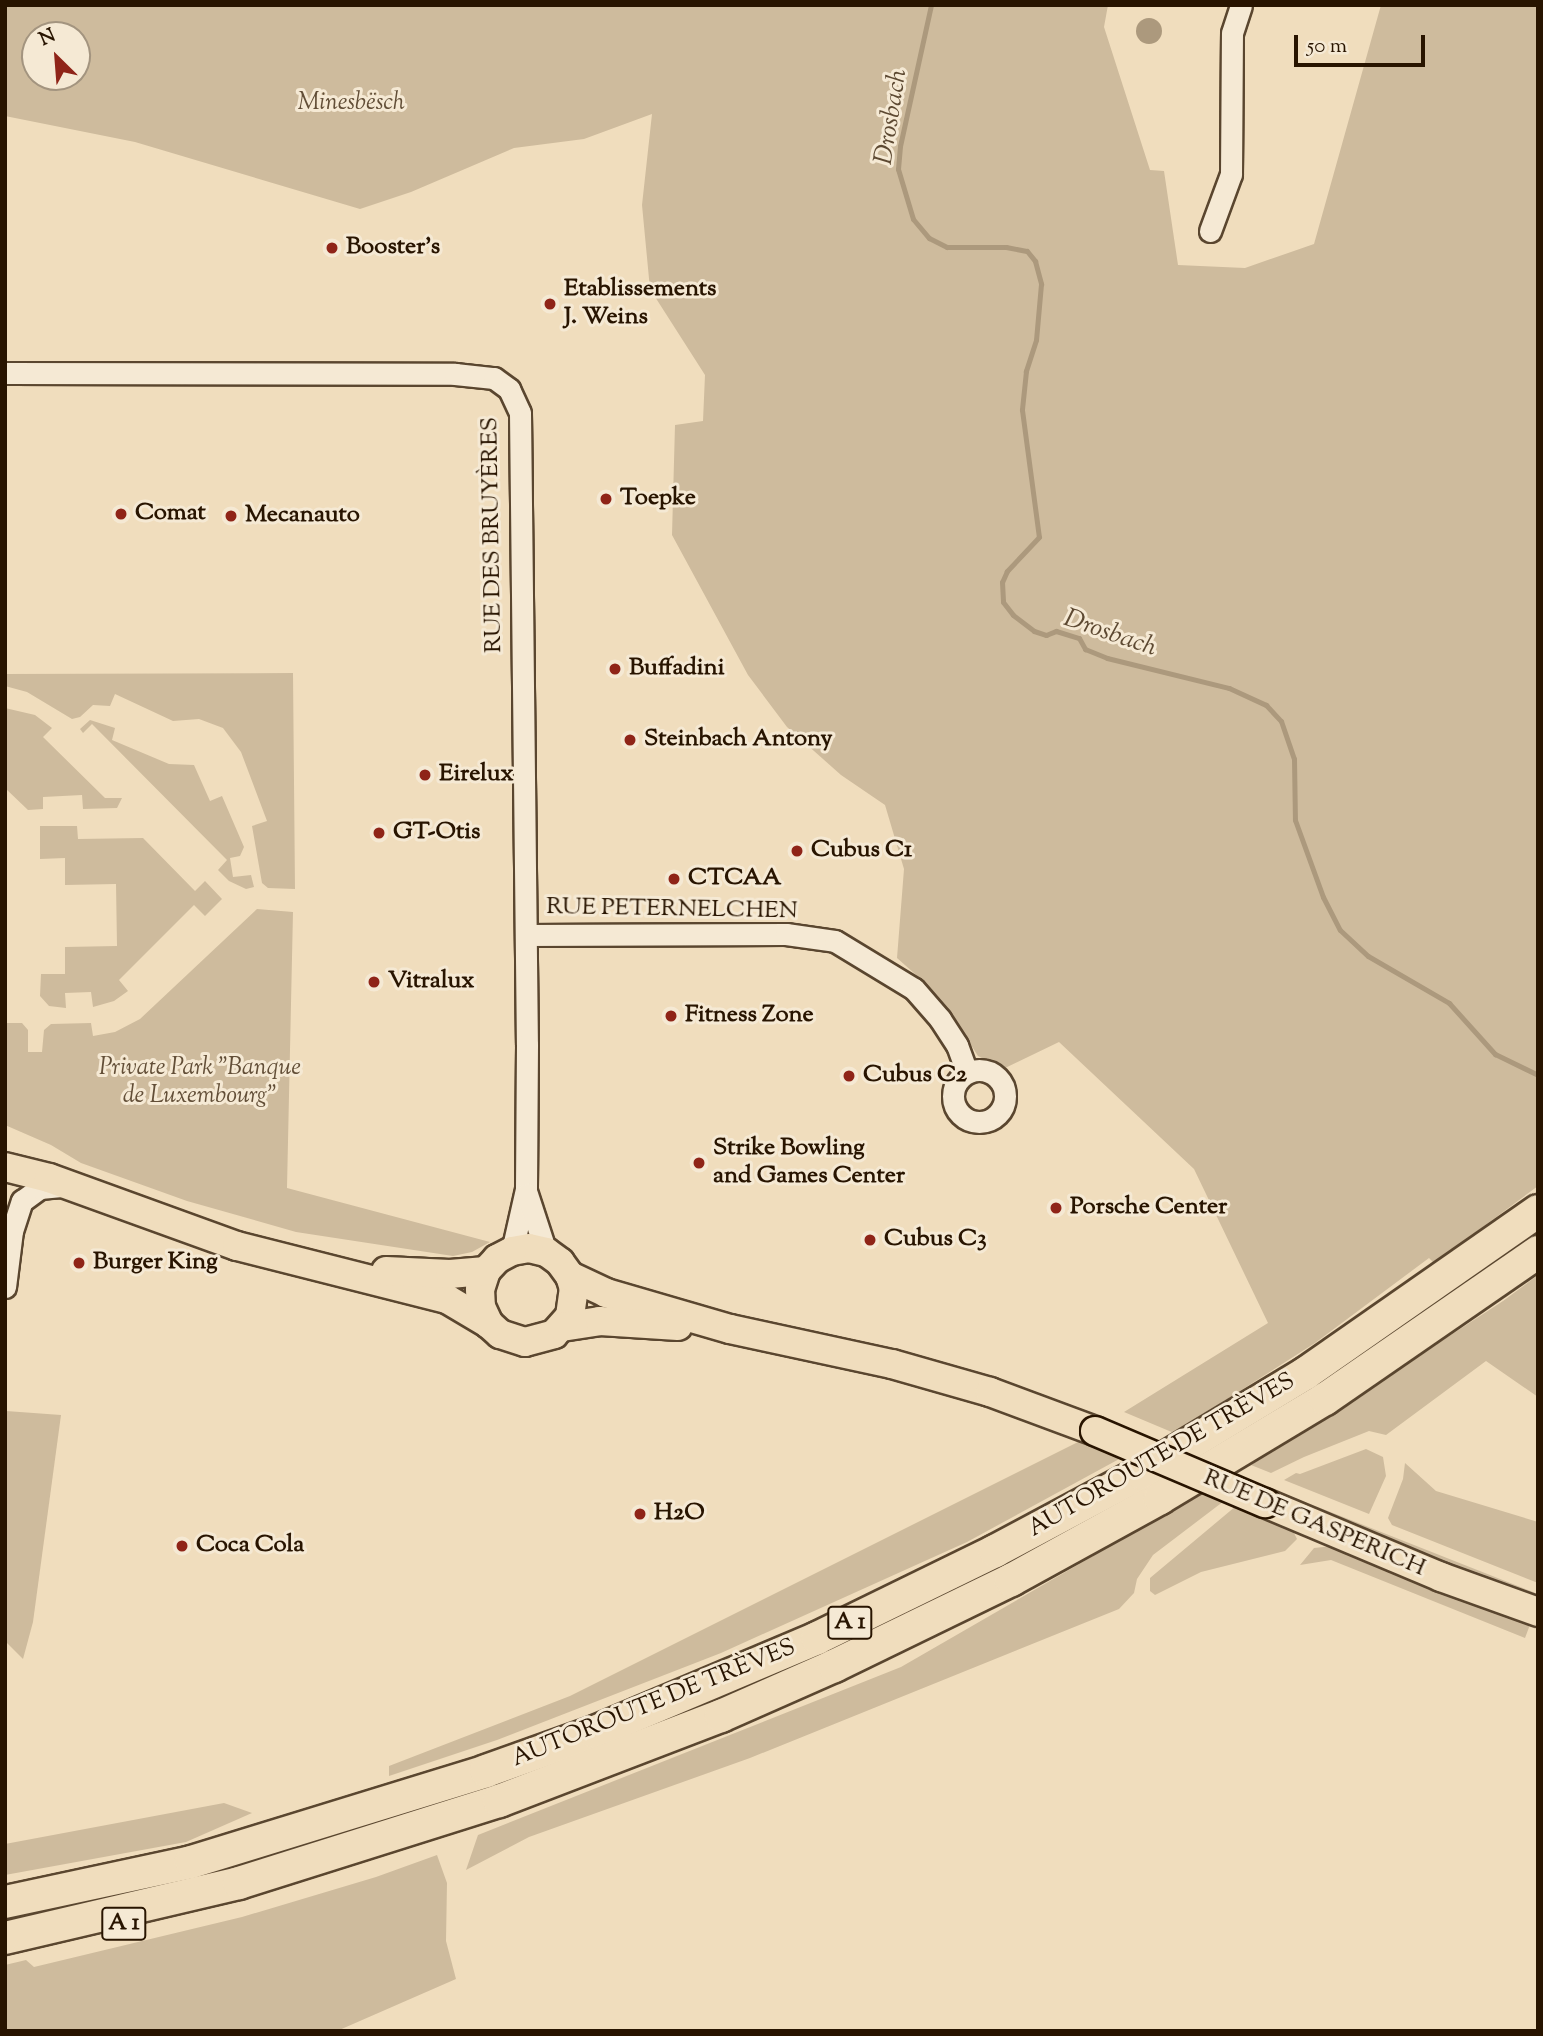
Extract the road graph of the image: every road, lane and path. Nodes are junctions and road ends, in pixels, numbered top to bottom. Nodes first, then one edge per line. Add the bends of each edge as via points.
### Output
1 (1241, 5) edge
2 (1210, 231) dead end
3 (5, 373) edge
4 (526, 935) junction
5 (967, 1072) dead end
6 (5, 1157) edge
7 (5, 1167) edge
8 (59, 1182) junction
9 (526, 1189) junction
10 (1538, 1211) edge
11 (8, 1245) edge
12 (512, 1251) junction
13 (546, 1252) junction
14 (1532, 1256) edge
15 (328, 1268) junction
16 (486, 1271) junction
17 (570, 1276) junction
18 (5, 1284) edge
19 (489, 1324) junction
20 (562, 1327) junction
21 (730, 1329) junction
22 (1538, 1612) edge
23 (239, 1883) junction
24 (5, 1902) edge
25 (5, 1938) edge
26 (5, 1953) edge

1 - 2 street via 1232,33 1231,174
3 - 4 street, RUE DES BRUYÈRES via 455,374 494,378 509,390 520,413
4 - 5 street, RUE PETERNELCHEN via 786,934 835,942 914,989 957,1045
4 - 9 street, RUE DES BRUYÈRES
6 - 8 main road
7 - 8 main road
8 - 11 street via 22,1201
8 - 15 main road via 237,1246
9 - 12 street
9 - 13 street
10 - 24 highway, AUTOROUTE DE TRÈVES / A 1 via 1306,1373 1141,1473 817,1638 595,1732 486,1771 191,1862
11 - 18 street
12 - 13 main road
12 - 16 main road
13 - 17 main road
14 - 23 highway, AUTOROUTE DE TRÈVES / A 1 via 1325,1399 1160,1498 928,1622 721,1716 499,1801
15 - 16 main road via 450,1274
15 - 19 main road via 447,1298
16 - 19 main road via 481,1307
17 - 20 main road via 574,1303
17 - 21 main road, RUE DE GASPERICH via 606,1293
19 - 20 main road via 500,1334 525,1342 545,1339
20 - 21 main road, RUE DE GASPERICH via 600,1321
21 - 22 main road, RUE DE GASPERICH, bridge via 990,1392 1441,1577
23 - 25 highway, AUTOROUTE DE TRÈVES / A 1
23 - 26 highway, A 1 via 107,1930

